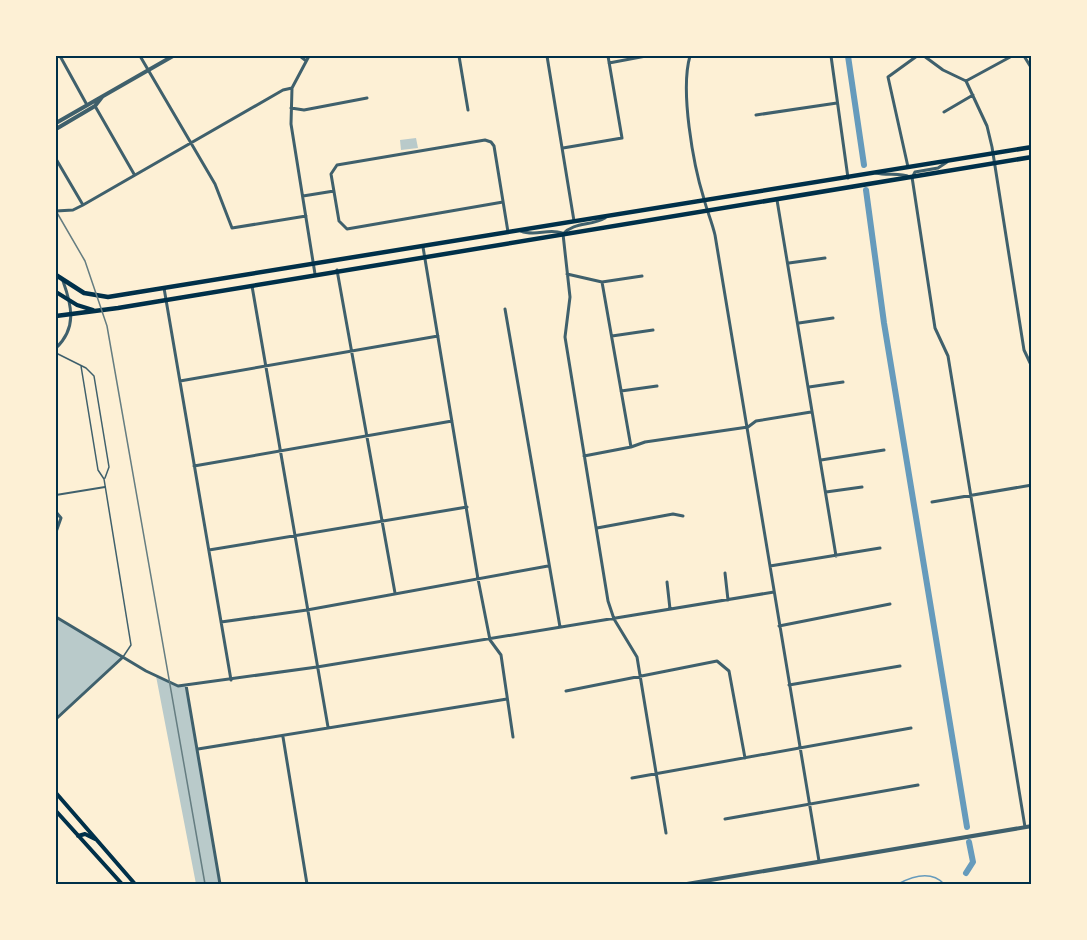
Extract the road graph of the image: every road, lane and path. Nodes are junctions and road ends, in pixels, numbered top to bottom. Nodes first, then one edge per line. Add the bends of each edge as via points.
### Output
1 (60, 56) edge
2 (140, 56) edge
3 (173, 56) edge
4 (300, 56) edge
5 (309, 56) edge
6 (459, 56) edge
7 (547, 56) edge
8 (608, 56) edge
9 (646, 56) edge
10 (690, 56) edge
11 (831, 56) edge
12 (917, 56) edge
13 (924, 56) edge
14 (1012, 56) edge
15 (1024, 56) edge
16 (305, 60) junction
17 (609, 63) junction
18 (1032, 69) edge
19 (148, 70) junction
20 (966, 81) junction
21 (291, 88) junction
22 (105, 94) junction
23 (973, 95) junction
24 (367, 98) dead end
25 (837, 103) junction
26 (87, 105) junction
27 (95, 106) junction
28 (291, 108) junction
29 (468, 110) dead end
30 (944, 112) dead end
31 (756, 115) dead end
32 (57, 121) edge
33 (56, 129) edge
34 (190, 142) junction
35 (1032, 147) edge
36 (563, 148) junction
37 (992, 153) junction
38 (1032, 157) edge
39 (56, 159) edge
40 (950, 160) junction
41 (995, 163) junction
42 (908, 167) junction
43 (875, 173) junction
44 (134, 174) junction
45 (912, 177) junction
46 (848, 178) junction
47 (334, 191) junction
48 (303, 196) junction
49 (777, 198) junction
50 (704, 201) junction
51 (503, 202) junction
52 (83, 205) junction
53 (708, 208) junction
54 (56, 211) edge
55 (306, 216) junction
56 (607, 216) junction
57 (574, 221) junction
58 (519, 230) junction
59 (508, 232) junction
60 (563, 234) junction
61 (423, 247) junction
62 (425, 257) junction
63 (825, 258) dead end
64 (789, 263) junction
65 (314, 264) junction
66 (337, 270) junction
67 (315, 274) junction
68 (567, 274) junction
69 (56, 275) edge
70 (642, 276) dead end
71 (63, 281) junction
72 (602, 282) junction
73 (252, 285) junction
74 (164, 288) junction
75 (56, 292) edge
76 (166, 300) junction
77 (71, 301) junction
78 (505, 309) dead end
79 (93, 310) junction
80 (73, 314) junction
81 (56, 316) edge
82 (832, 318) dead end
83 (798, 323) junction
84 (653, 330) dead end
85 (438, 336) junction
86 (612, 336) junction
87 (56, 351) edge
88 (351, 351) junction
89 (81, 366) junction
90 (266, 366) junction
91 (1032, 367) edge
92 (180, 381) junction
93 (843, 382) dead end
94 (657, 386) dead end
95 (808, 387) junction
96 (621, 391) junction
97 (812, 412) junction
98 (452, 421) junction
99 (748, 427) junction
100 (365, 436) junction
101 (631, 447) junction
102 (884, 450) dead end
103 (280, 451) junction
104 (584, 456) junction
105 (821, 460) junction
106 (194, 465) junction
107 (104, 479) junction
108 (1032, 485) edge
109 (105, 487) junction
110 (862, 488) dead end
111 (826, 492) junction
112 (56, 495) edge
113 (969, 496) junction
114 (932, 502) dead end
115 (467, 507) junction
116 (56, 512) edge
117 (683, 516) dead end
118 (380, 522) junction
119 (597, 528) junction
120 (56, 532) edge
121 (294, 536) junction
122 (880, 548) dead end
123 (209, 550) junction
124 (836, 556) junction
125 (548, 566) junction
126 (770, 566) junction
127 (725, 573) dead end
128 (478, 579) junction
129 (667, 582) dead end
130 (774, 592) junction
131 (395, 593) junction
132 (728, 600) junction
133 (890, 604) dead end
134 (670, 609) junction
135 (307, 610) junction
136 (56, 618) edge
137 (614, 619) junction
138 (221, 622) junction
139 (779, 626) junction
140 (560, 627) junction
141 (490, 640) junction
142 (123, 657) junction
143 (900, 666) dead end
144 (317, 667) junction
145 (641, 677) junction
146 (231, 680) junction
147 (789, 685) junction
148 (186, 686) junction
149 (566, 691) dead end
150 (507, 699) junction
151 (56, 719) edge
152 (328, 727) junction
153 (911, 728) dead end
154 (283, 736) junction
155 (513, 737) dead end
156 (198, 748) junction
157 (800, 748) junction
158 (745, 759) junction
159 (657, 774) junction
160 (632, 778) dead end
161 (918, 786) dead end
162 (56, 793) edge
163 (809, 805) junction
164 (56, 811) edge
165 (725, 819) dead end
166 (1032, 826) edge
167 (1025, 827) junction
168 (666, 832) dead end
169 (78, 836) junction
170 (98, 842) junction
171 (819, 861) junction
172 (122, 885) edge
173 (135, 885) edge
174 (220, 885) edge
175 (307, 885) edge
176 (687, 885) edge

1 - 26 street
2 - 19 street
3 - 19 street
4 - 16 street
5 - 16 street
6 - 29 street
7 - 36 street
8 - 17 street
9 - 17 street
10 - 50 street via 686,99
11 - 25 street
12 - 42 street via 888,77
13 - 20 street
14 - 20 street
15 - 18 street
16 - 21 street
17 - 36 street via 622,138
19 - 22 street
19 - 34 street
20 - 23 street
21 - 28 street
21 - 34 street
22 - 26 street
22 - 27 street
23 - 30 street
23 - 37 street via 987,126
24 - 28 street via 304,110
25 - 31 street
25 - 46 street
26 - 32 street
27 - 33 street
27 - 44 street
28 - 48 street
34 - 44 street
34 - 55 street via 232,228
35 - 37 main road
36 - 57 street
37 - 40 main road
37 - 41 street
38 - 41 main road
39 - 52 street
40 - 42 main road
40 - 45 street via 938,168 915,172
41 - 45 main road
41 - 91 street via 1024,350
42 - 43 main road
43 - 45 street via 903,173
43 - 46 main road
44 - 52 street
45 - 49 main road
45 - 113 street via 935,328 948,356
46 - 50 main road
47 - 48 street
47 - 51 street via 339,221 347,229
47 - 51 street via 331,174 337,165 486,140 494,146
48 - 55 street
49 - 53 main road
49 - 64 street
50 - 53 street
50 - 56 main road
51 - 59 street
52 - 54 street
53 - 60 main road
53 - 99 street
55 - 65 street
56 - 57 main road
56 - 60 street via 596,223 569,227
57 - 58 main road
58 - 59 main road
58 - 60 street via 529,234 555,230
59 - 61 main road
60 - 62 main road
60 - 68 street
61 - 62 street
61 - 65 main road
62 - 66 main road
62 - 85 street
63 - 64 street
64 - 83 street
65 - 67 street
65 - 74 main road
66 - 67 main road
66 - 88 street
67 - 73 main road
68 - 72 street
68 - 104 street via 570,297 565,337
69 - 71 main road
70 - 72 street
71 - 74 main road via 84,293 108,297
71 - 77 street
72 - 86 street
73 - 76 main road
73 - 90 street
74 - 76 street
75 - 77 main road
76 - 79 main road
76 - 92 street
77 - 79 main road
77 - 80 street
78 - 125 street
79 - 80 main road
80 - 81 main road
80 - 87 street
82 - 83 street
83 - 95 street
84 - 86 street
85 - 88 street
85 - 98 street
86 - 96 street
87 - 89 lane
88 - 90 street
88 - 100 street
89 - 107 lane via 98,470
89 - 107 lane via 94,376 109,467
90 - 92 street
90 - 103 street
92 - 106 street
93 - 95 street
94 - 96 street
95 - 97 street
96 - 101 street
97 - 99 street via 756,421
97 - 105 street
98 - 100 street
98 - 115 street
99 - 101 street
99 - 126 street
100 - 103 street
100 - 118 street
101 - 104 street
102 - 105 street
103 - 106 street
103 - 121 street
104 - 119 street
105 - 111 street
106 - 123 street
107 - 109 lane
108 - 113 street
109 - 112 street
109 - 142 lane via 131,645
110 - 111 street
111 - 124 street
113 - 114 street
113 - 167 street
115 - 118 street
115 - 128 street
116 - 120 street via 61,519
117 - 119 street via 674,514
118 - 121 street
118 - 131 street
119 - 137 street
121 - 123 street
121 - 135 street
122 - 124 street
123 - 138 street
124 - 126 street
125 - 128 street
125 - 140 street
126 - 130 street
127 - 132 street
128 - 131 street
128 - 141 street
129 - 134 street
130 - 132 street
130 - 139 street
131 - 135 street
132 - 134 street
133 - 139 street
134 - 137 street
135 - 138 street
135 - 144 street
136 - 142 street
137 - 140 street
137 - 145 street via 633,648
138 - 146 street
139 - 147 street
140 - 141 street
141 - 144 street
141 - 150 street via 501,655
142 - 148 street via 178,686
142 - 151 street
143 - 147 street
144 - 146 street
144 - 152 street
145 - 149 street
145 - 158 street via 711,661 724,664 729,671
145 - 159 street
146 - 148 street
147 - 157 street
148 - 156 street
150 - 152 street
150 - 155 street
152 - 154 street
153 - 157 street
154 - 156 street
154 - 175 street
156 - 174 street
157 - 158 street
157 - 163 street
158 - 159 street
159 - 160 street
159 - 168 street
161 - 163 street
162 - 170 main road
163 - 165 street
163 - 171 street
164 - 169 main road
166 - 167 street
167 - 171 street
169 - 170 main road via 85,834
169 - 172 main road
170 - 173 main road
171 - 176 street

